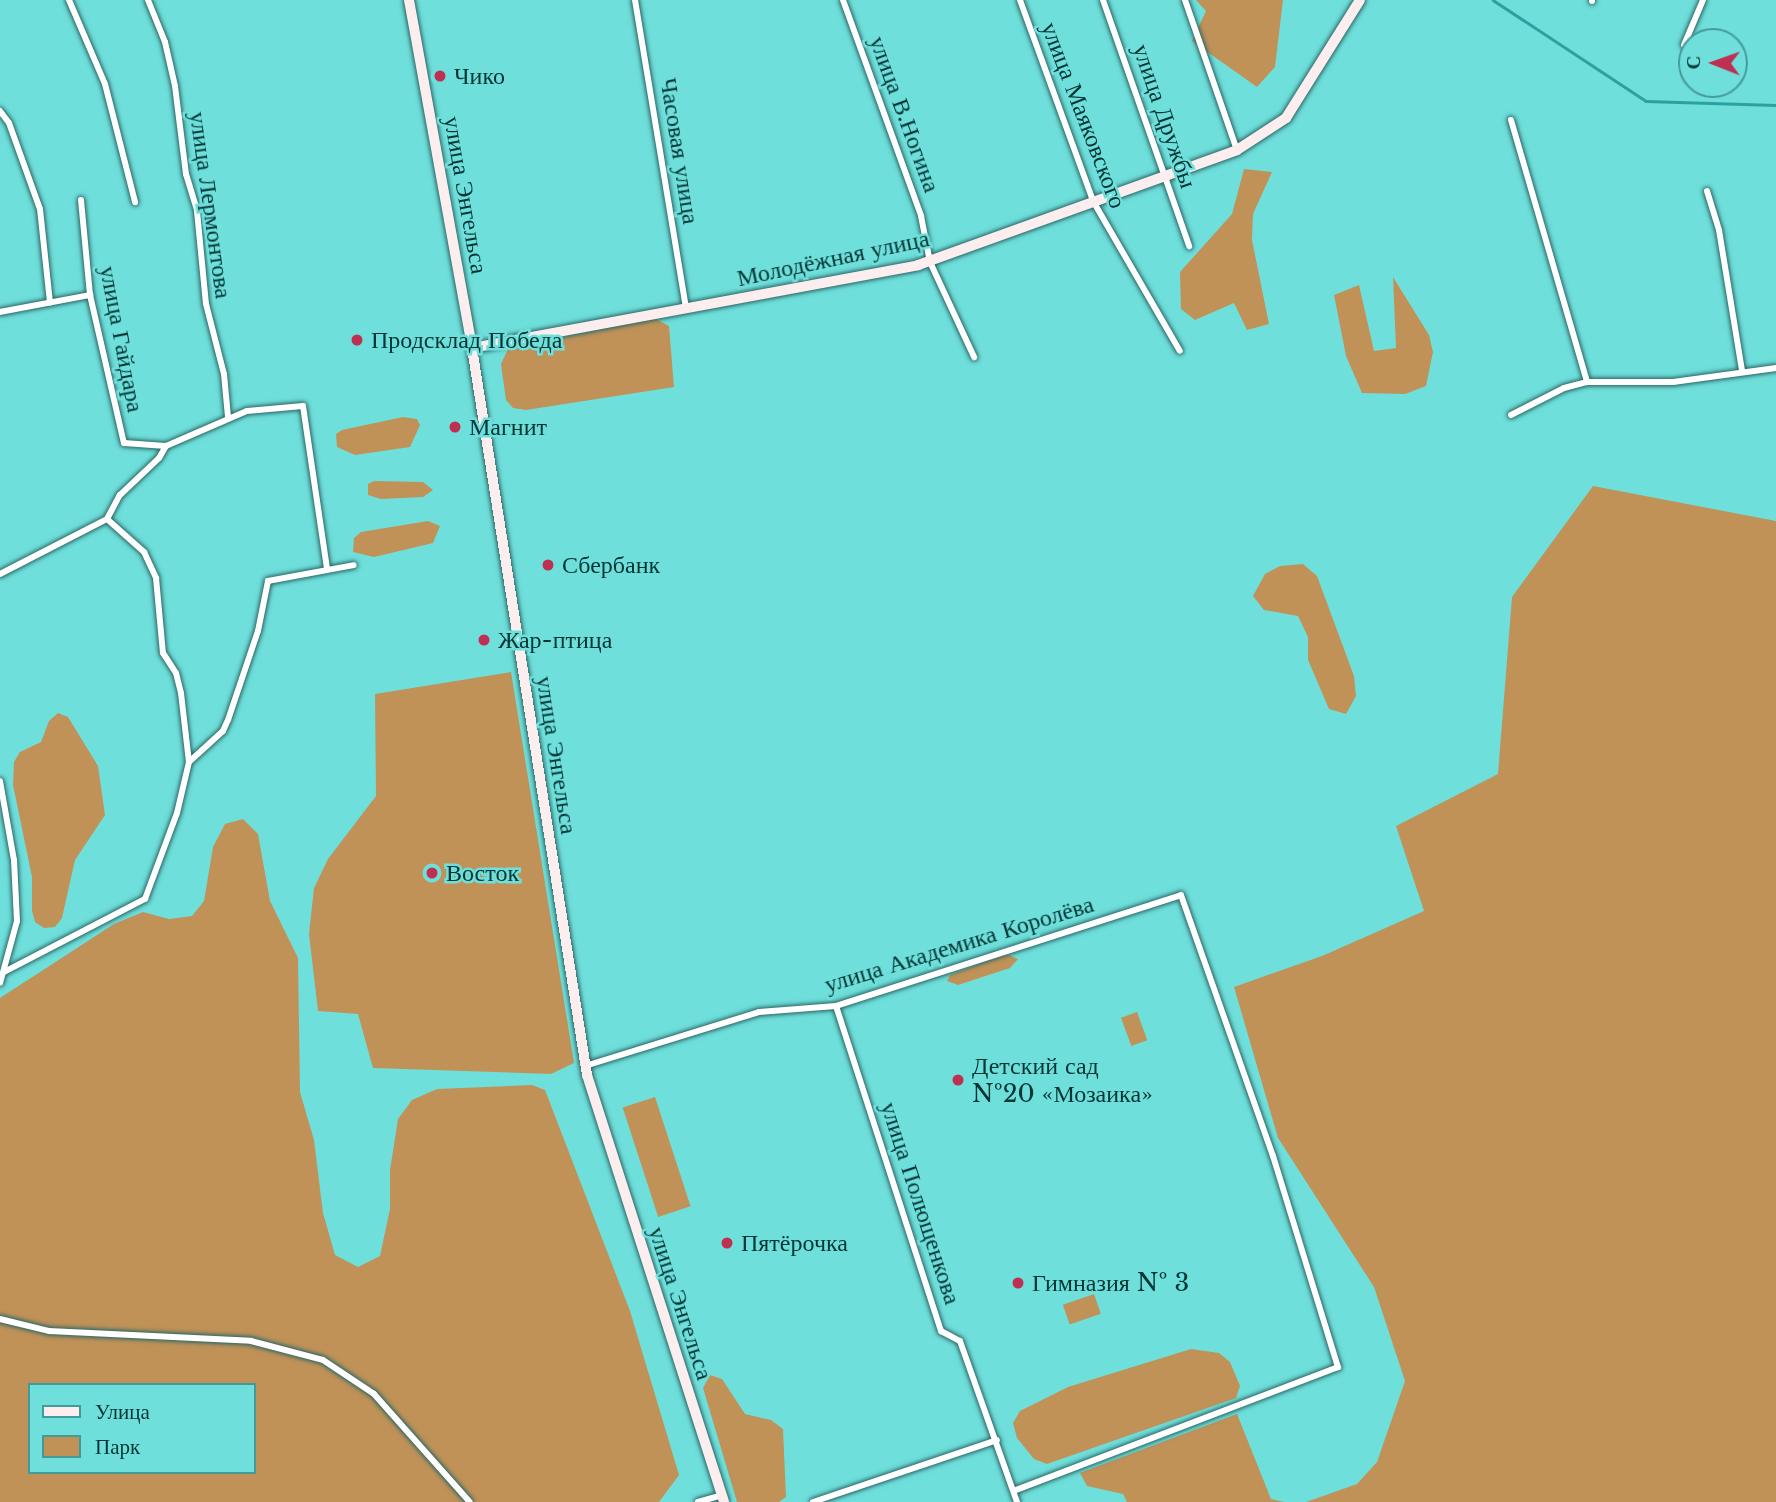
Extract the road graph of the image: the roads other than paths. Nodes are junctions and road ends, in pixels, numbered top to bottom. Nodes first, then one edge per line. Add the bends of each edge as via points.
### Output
1 (69, 0) edge
2 (148, 0) edge
3 (409, 0) edge
4 (635, 0) edge
5 (843, 0) edge
6 (1020, 0) edge
7 (1103, 0) edge
8 (1185, 0) edge
9 (1360, 0) edge
10 (1703, 0) edge
11 (1691, 28) edge
12 (0, 111) edge
13 (1511, 120) dead end
14 (1237, 150) junction
15 (1166, 176) junction
16 (1706, 191) dead end
17 (81, 200) dead end
18 (1093, 201) junction
19 (135, 202) dead end
20 (1189, 246) dead end
21 (930, 262) junction
22 (90, 295) junction
23 (50, 302) junction
24 (686, 309) junction
25 (0, 312) edge
26 (472, 348) junction
27 (1180, 351) dead end
28 (974, 357) dead end
29 (1776, 368) edge
30 (1742, 371) junction
31 (1587, 382) junction
32 (1511, 415) dead end
33 (228, 417) junction
34 (166, 446) junction
35 (107, 519) junction
36 (354, 565) dead end
37 (327, 568) junction
38 (0, 575) edge
39 (189, 762) junction
40 (0, 780) edge
41 (4, 972) junction
42 (0, 983) edge
43 (836, 1006) junction
44 (585, 1066) junction
45 (0, 1319) edge
46 (997, 1440) junction
47 (1014, 1491) junction
48 (723, 1498) edge
49 (470, 1502) edge
50 (698, 1502) edge
51 (813, 1502) edge
52 (1017, 1502) edge

1 - 19 street via 105,84
2 - 33 street, улица Лермонтова via 165,42 175,86 186,174 197,211 206,304 224,374
3 - 26 main road, улица Энгельса
4 - 24 street, Часовая улица
5 - 21 street, улица В.Ногина via 921,216
6 - 18 street, улица Маяковского
7 - 15 street, улица Дружбы
8 - 14 street
9 - 14 main road, Молодёжная улица via 1298,103 1272,130
10 - 11 street
12 - 23 street via 9,123 40,209
13 - 31 street
14 - 15 main road, Молодёжная улица
15 - 18 main road, Молодёжная улица
15 - 20 street, улица Дружбы
16 - 30 street via 1719,230
17 - 22 street, улица Гайдара
18 - 21 main road, Молодёжная улица
18 - 27 street, улица Маяковского
21 - 24 main road, Молодёжная улица
21 - 28 street, улица В.Ногина
22 - 23 street
22 - 34 street, улица Гайдара via 124,443
23 - 25 street
24 - 26 main road, Молодёжная улица
26 - 44 main road, улица Энгельса
29 - 30 street
30 - 31 street via 1673,382
31 - 32 street via 1564,388
33 - 34 street, улица Гайдара
33 - 37 street, улица Гайдара via 303,406
34 - 35 street, улица Гайдара via 120,495
35 - 38 street
35 - 39 street via 144,552 156,578 163,653 176,673 181,693
36 - 37 street
37 - 39 street via 268,581 258,631 228,720 223,731
39 - 41 street via 177,813 145,899
40 - 41 street via 14,860 17,921
41 - 42 street
43 - 44 street, улица Академика Королёва via 759,1012
43 - 46 street, улица Полющенкова via 941,1331 960,1341
43 - 47 street, улица Академика Королёва via 1181,895 1272,1156 1338,1367
44 - 48 main road, улица Энгельса
45 - 49 street via 49,1331 251,1341 323,1360 374,1394
46 - 47 street, улица Полющенкова
46 - 51 street
47 - 52 street, улица Полющенкова
48 - 50 street

